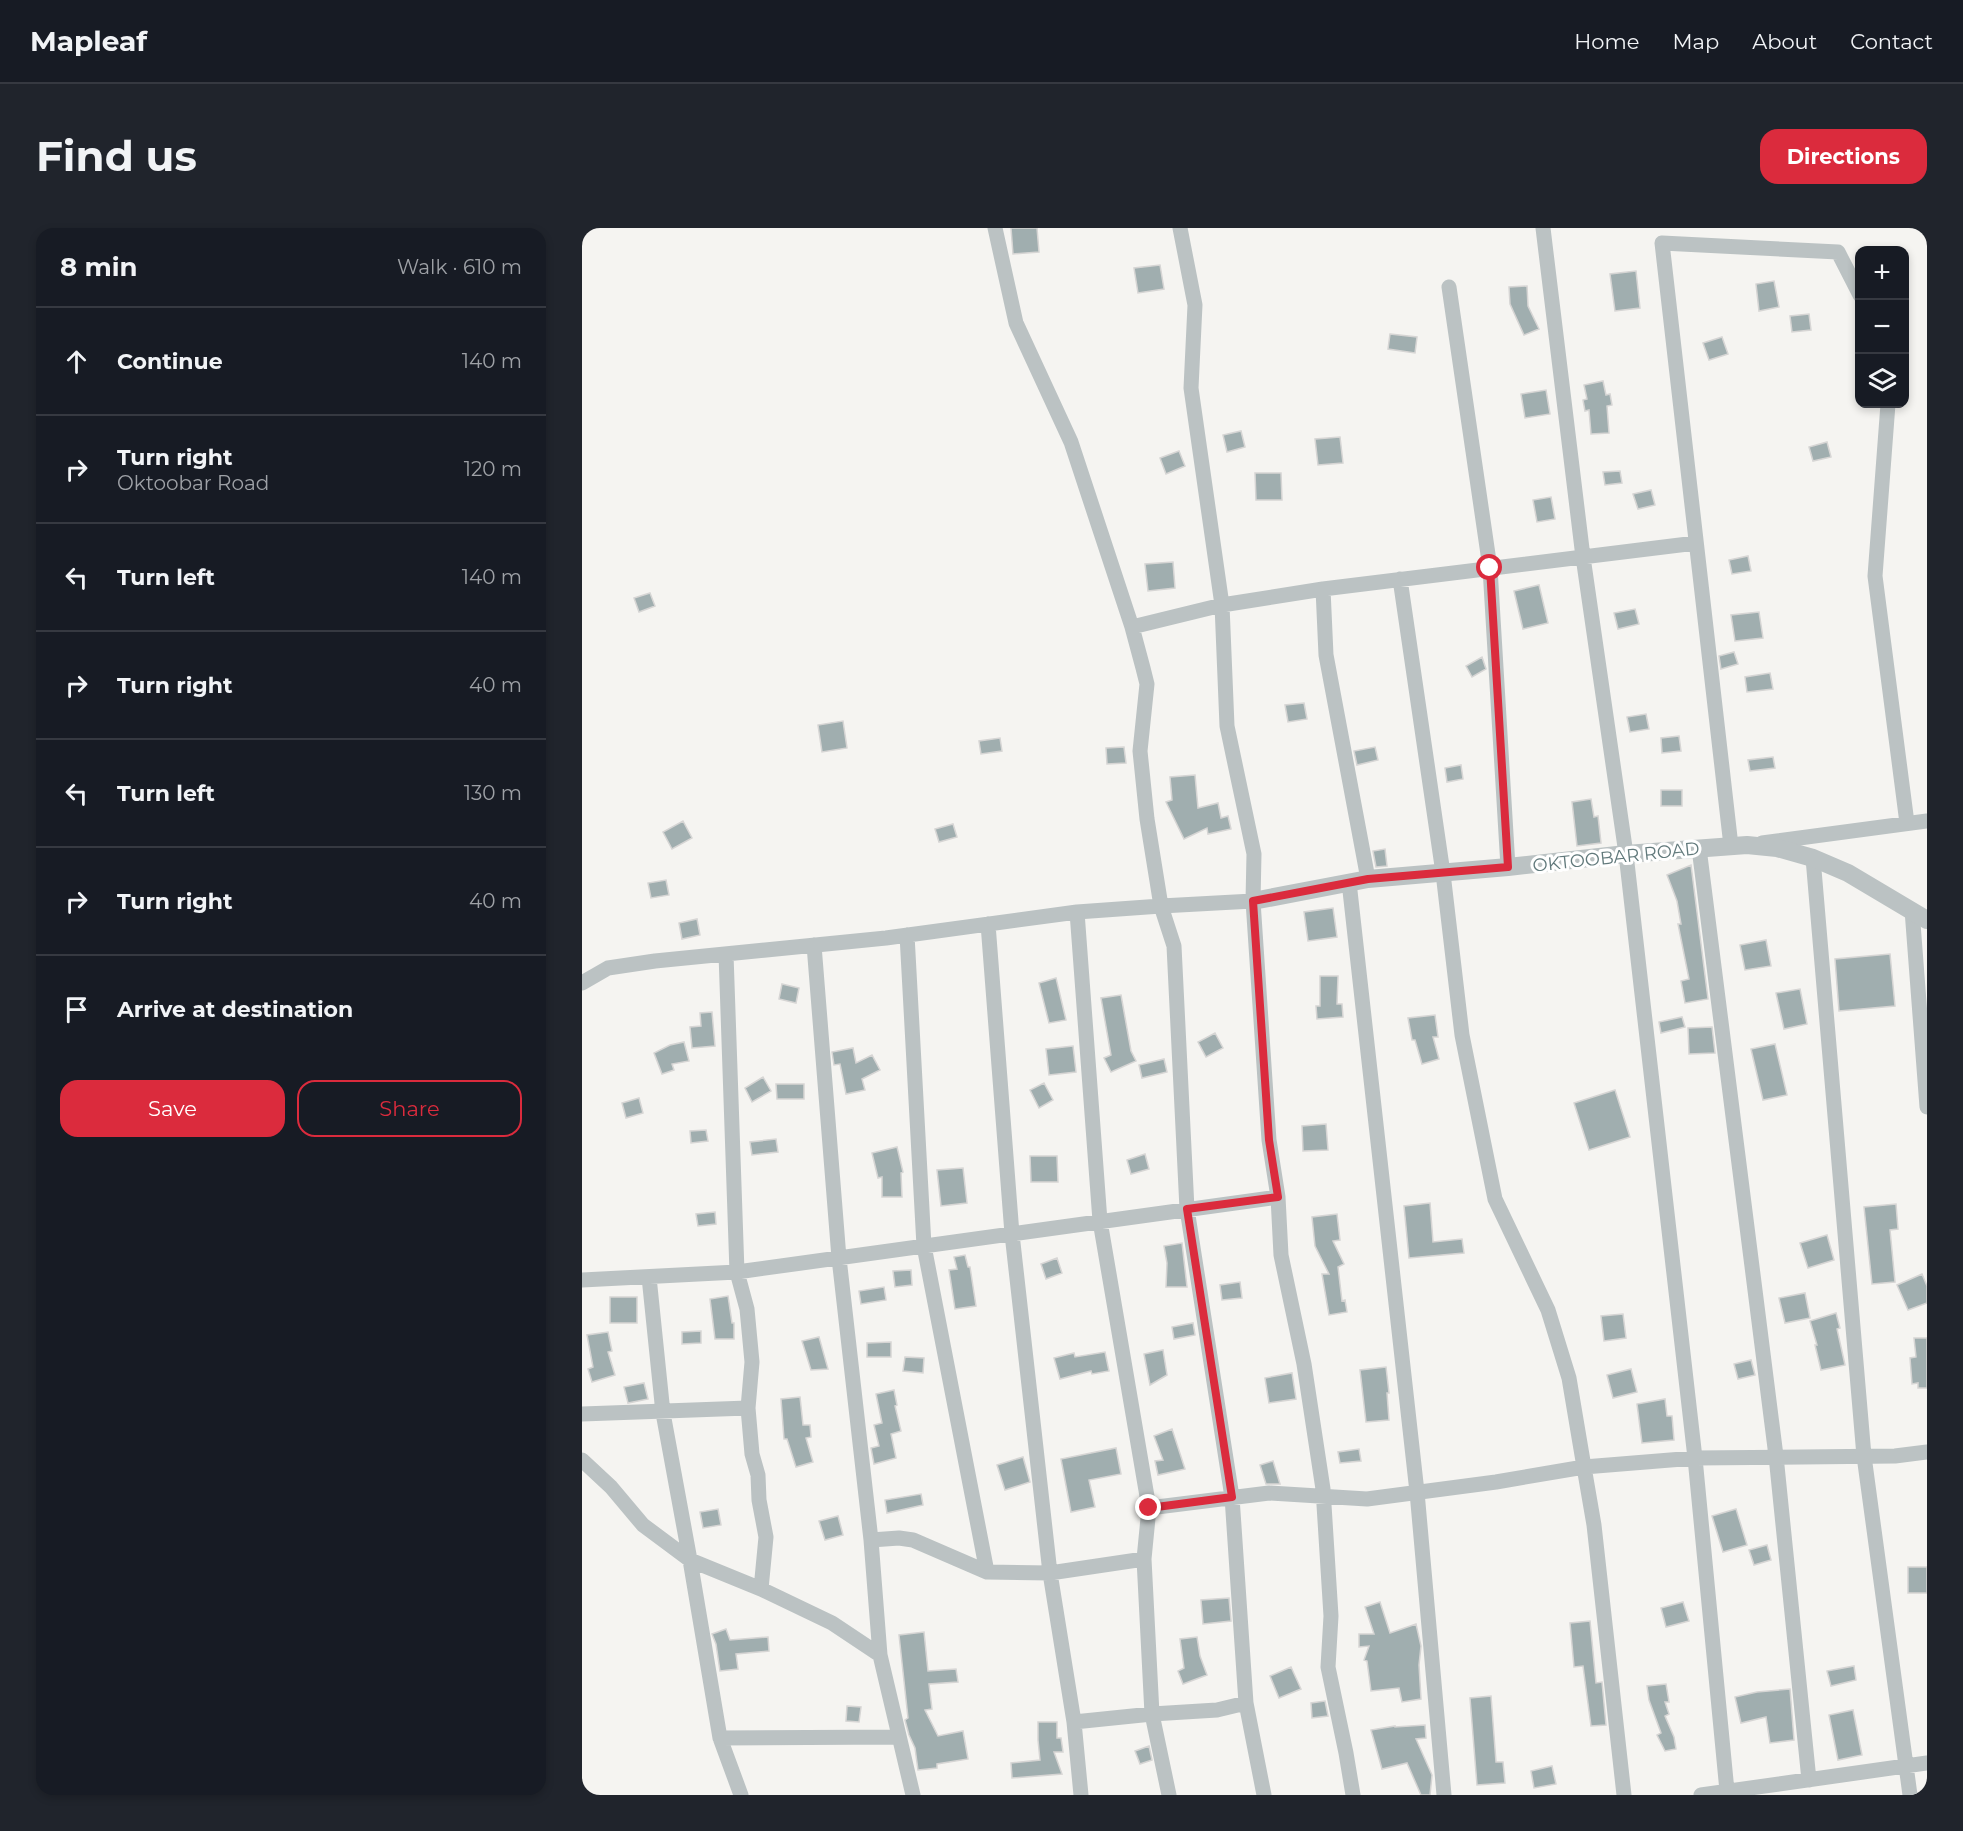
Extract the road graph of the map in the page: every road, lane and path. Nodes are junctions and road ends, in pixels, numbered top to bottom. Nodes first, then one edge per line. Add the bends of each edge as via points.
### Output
1 (995, 228) edge
2 (1180, 228) edge
3 (1543, 228) edge
4 (1855, 285) edge
5 (1449, 287) dead end
6 (1888, 408) edge
7 (1696, 543) junction
8 (1583, 557) junction
9 (1490, 568) junction
10 (1400, 579) junction
11 (1323, 589) junction
12 (1222, 605) junction
13 (1132, 627) junction
14 (1927, 821) edge
15 (1907, 823) junction
16 (1739, 845) junction
17 (1699, 848) junction
18 (1626, 854) junction
19 (1813, 858) junction
20 (1508, 867) junction
21 (1443, 873) junction
22 (1368, 879) junction
23 (1349, 882) junction
24 (1253, 901) junction
25 (1161, 906) junction
26 (1912, 910) junction
27 (1077, 912) junction
28 (1927, 920) edge
29 (988, 924) junction
30 (907, 935) junction
31 (814, 945) junction
32 (726, 954) junction
33 (582, 983) edge
34 (1927, 1107) edge
35 (1278, 1197) junction
36 (1187, 1209) junction
37 (1100, 1221) junction
38 (1012, 1234) junction
39 (924, 1246) junction
40 (839, 1258) junction
41 (737, 1272) junction
42 (649, 1277) junction
43 (582, 1280) edge
44 (748, 1408) junction
45 (663, 1413) junction
46 (582, 1414) edge
47 (1927, 1452) edge
48 (1776, 1456) junction
49 (1864, 1456) junction
50 (1695, 1458) junction
51 (582, 1460) edge
52 (1584, 1467) junction
53 (1417, 1492) junction
54 (1232, 1497) junction
55 (1323, 1497) junction
56 (1149, 1508) junction
57 (870, 1540) junction
58 (1143, 1559) junction
59 (690, 1560) junction
60 (987, 1572) junction
61 (1050, 1573) junction
62 (761, 1589) junction
63 (880, 1655) junction
64 (1246, 1703) junction
65 (1152, 1714) junction
66 (1074, 1722) junction
67 (898, 1737) junction
68 (720, 1738) junction
69 (1927, 1763) edge
70 (1906, 1766) junction
71 (1809, 1779) junction
72 (1728, 1791) junction
73 (741, 1795) edge
74 (914, 1795) edge
75 (1081, 1795) edge
76 (1169, 1795) edge
77 (1264, 1795) edge
78 (1353, 1795) edge
79 (1444, 1795) edge
80 (1624, 1795) edge
81 (1701, 1795) edge
82 (1910, 1795) edge

1 - 13 street via 1016,323 1071,442
2 - 12 street via 1195,305 1191,388
3 - 8 street
4 - 7 street via 1838,252 1662,243
5 - 9 street
6 - 15 street via 1875,576
7 - 8 street
7 - 16 street
8 - 9 street
8 - 18 street
9 - 10 street
9 - 20 street
10 - 11 street
10 - 21 street
11 - 12 street
11 - 22 street via 1326,655
12 - 13 street
12 - 24 street via 1227,726 1254,854
13 - 25 street via 1147,684 1140,751
14 - 15 street
15 - 16 street
16 - 17 street, OKTOOBAR ROAD
16 - 19 street, OKTOOBAR ROAD via 1777,848
17 - 18 street, OKTOOBAR ROAD
17 - 48 street
18 - 20 street, OKTOOBAR ROAD
18 - 50 street
19 - 26 street, OKTOOBAR ROAD
19 - 49 street
20 - 21 street, OKTOOBAR ROAD
21 - 22 street, OKTOOBAR ROAD
21 - 52 street via 1462,1035 1495,1199 1548,1310 1569,1378
22 - 23 street, OKTOOBAR ROAD
23 - 24 street, OKTOOBAR ROAD
23 - 53 street
24 - 25 street
24 - 35 street via 1269,1140
25 - 27 street
25 - 36 street via 1174,946
26 - 28 street, OKTOOBAR ROAD
26 - 34 street
27 - 29 street
27 - 37 street
29 - 30 street
29 - 38 street
30 - 31 street
30 - 39 street
31 - 32 street
31 - 40 street
32 - 33 street via 608,968
32 - 41 street
35 - 36 street
35 - 55 street via 1281,1255 1304,1364
36 - 37 street
36 - 54 street
37 - 38 street
37 - 56 street
38 - 39 street
38 - 61 street
39 - 40 street
39 - 60 street
40 - 41 street
40 - 57 street
41 - 42 street
41 - 44 street via 747,1309 752,1362
42 - 43 street
42 - 45 street
44 - 45 street
44 - 62 street via 766,1537
45 - 46 street
45 - 59 street
47 - 49 street
48 - 49 street
48 - 50 street
48 - 71 street
49 - 70 street
50 - 52 street
50 - 72 street
51 - 59 street via 643,1525
52 - 53 street
52 - 80 street
53 - 55 street via 1367,1499
53 - 79 street
54 - 55 street via 1269,1493
54 - 56 street
54 - 64 street
55 - 78 street via 1331,1616 1328,1667
56 - 58 street
57 - 60 street via 913,1540
57 - 63 street
58 - 61 street
58 - 65 street
59 - 62 street
59 - 68 street
60 - 61 street
61 - 66 street
62 - 63 street via 832,1623
63 - 67 street
64 - 65 street via 1217,1710
64 - 77 street
65 - 66 street
65 - 76 street
66 - 75 street
67 - 68 street
67 - 74 street
68 - 73 street
69 - 70 street
70 - 71 street
70 - 82 street
71 - 72 street
72 - 81 street

